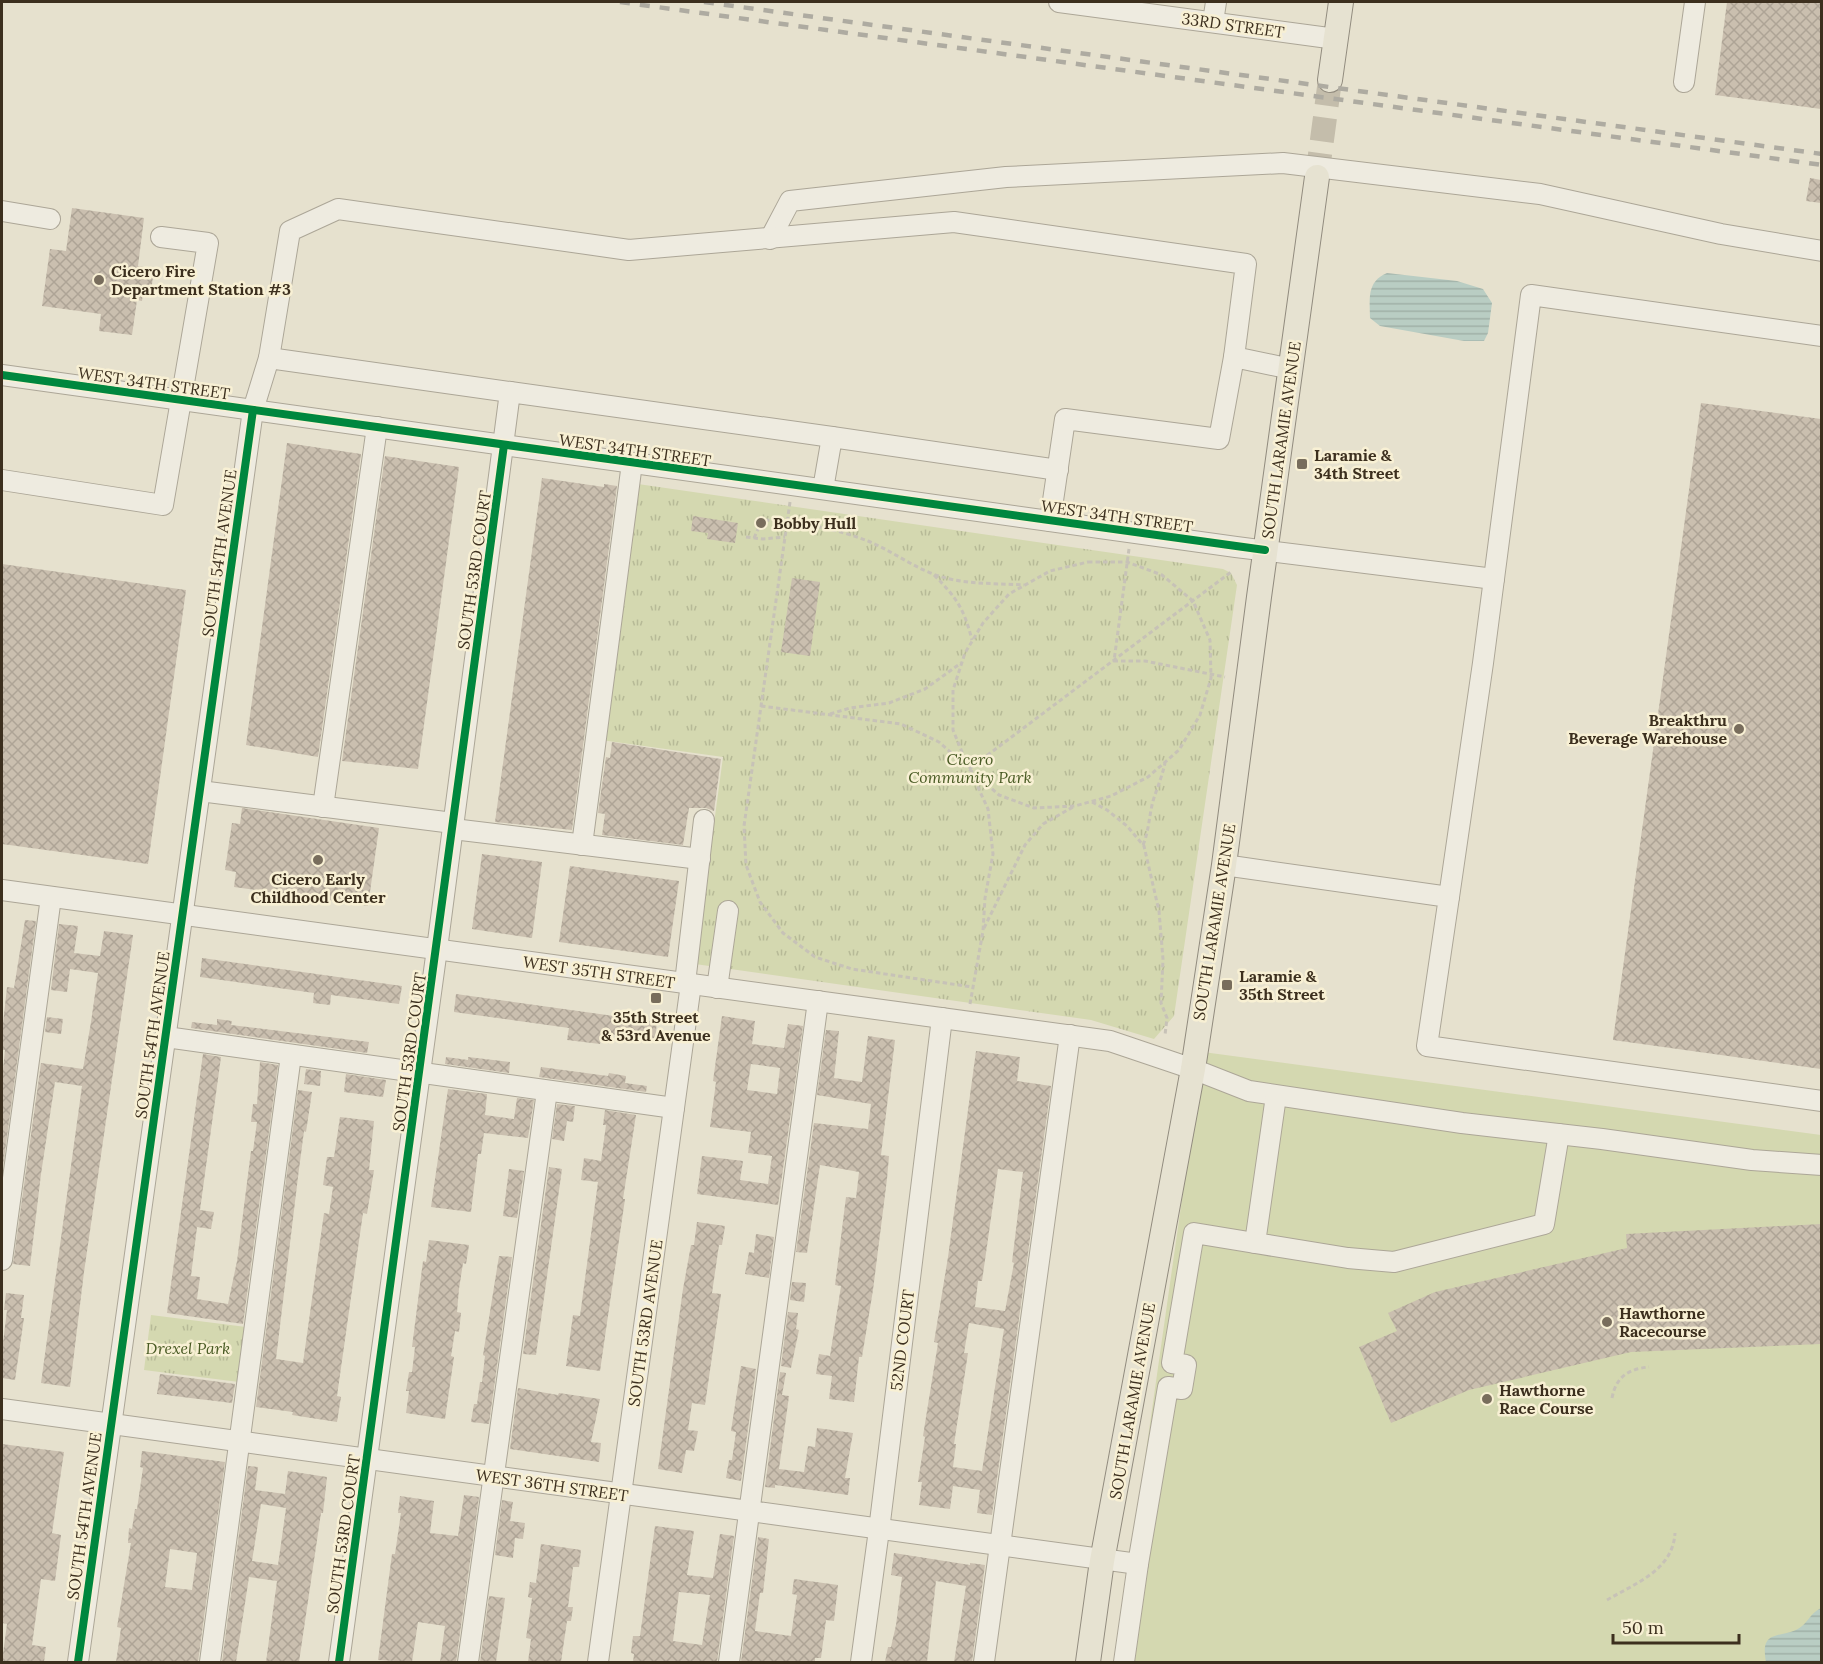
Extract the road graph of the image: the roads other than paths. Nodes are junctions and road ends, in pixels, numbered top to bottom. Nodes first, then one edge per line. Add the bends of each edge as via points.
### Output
1 (1059, 2) edge
2 (1216, 2) edge
3 (1341, 2) edge
4 (1695, 2) edge
5 (1085, 3) edge
6 (1213, 22) junction
7 (1336, 39) junction
8 (1330, 80) tunnel mouth
9 (1684, 82) dead end
10 (1317, 177) tunnel mouth
11 (2, 211) edge
12 (50, 219) dead end
13 (161, 237) dead end
14 (770, 238) junction
15 (1821, 251) edge
16 (1821, 336) edge
17 (1233, 357) junction
18 (269, 358) junction
19 (1291, 369) junction
20 (2, 375) edge
21 (510, 392) junction
22 (182, 401) junction
23 (253, 410) junction
24 (376, 428) junction
25 (832, 437) junction
26 (504, 445) junction
27 (632, 463) junction
28 (1058, 471) junction
29 (2, 480) edge
30 (823, 489) junction
31 (1050, 521) junction
32 (1265, 550) junction
33 (1494, 579) junction
34 (200, 791) junction
35 (323, 807) junction
36 (704, 820) dead end
37 (453, 826) junction
38 (582, 845) junction
39 (700, 859) junction
40 (1224, 865) junction
41 (2, 890) edge
42 (51, 897) junction
43 (1449, 897) junction
44 (728, 910) dead end
45 (183, 915) junction
46 (437, 949) junction
47 (688, 984) junction
48 (717, 988) junction
49 (818, 1001) junction
50 (942, 1018) junction
51 (1070, 1035) junction
52 (166, 1037) junction
53 (291, 1055) junction
54 (1192, 1069) junction
55 (420, 1073) junction
56 (547, 1090) junction
57 (1276, 1096) junction
58 (1821, 1101) edge
59 (674, 1108) junction
60 (1559, 1134) junction
61 (1821, 1165) edge
62 (1255, 1243) junction
63 (2, 1260) edge
64 (2, 1409) edge
65 (110, 1424) junction
66 (240, 1442) junction
67 (367, 1459) junction
68 (492, 1477) junction
69 (621, 1494) junction
70 (750, 1512) junction
71 (879, 1530) junction
72 (1000, 1547) junction
73 (1102, 1561) junction
74 (1138, 1564) junction
75 (78, 1662) edge
76 (210, 1662) edge
77 (339, 1662) edge
78 (468, 1662) edge
79 (598, 1662) edge
80 (729, 1662) edge
81 (861, 1662) edge
82 (984, 1662) edge
83 (1088, 1662) edge
84 (1124, 1662) edge

1 - 5 street, 33RD STREET
2 - 6 street
3 - 7 main road
4 - 9 street
5 - 6 street, 33RD STREET
6 - 7 street, 33RD STREET
7 - 8 main road
10 - 19 main road, SOUTH LARAMIE AVENUE
11 - 12 street
13 - 22 street via 208,243
14 - 15 street via 790,201 1006,177 1283,163 1540,194 1721,234
14 - 17 street via 954,222 1246,264
14 - 18 street, SOUTH 54TH AVENUE via 629,250 338,209 290,231
16 - 33 street via 1531,295
17 - 19 street
17 - 28 street via 1219,439 1065,419
18 - 21 street
18 - 23 street, SOUTH 54TH AVENUE
19 - 32 main road, SOUTH LARAMIE AVENUE
20 - 22 street, WEST 34TH STREET
21 - 25 street
21 - 26 street, SOUTH 53RD COURT
22 - 23 street, WEST 34TH STREET
22 - 29 street via 163,505
23 - 24 street, WEST 34TH STREET
23 - 34 street, SOUTH 54TH AVENUE
24 - 26 street, WEST 34TH STREET
24 - 35 street
25 - 28 street
25 - 30 street
26 - 27 street, WEST 34TH STREET
26 - 37 street, SOUTH 53RD COURT
27 - 30 street, WEST 34TH STREET
27 - 38 street
28 - 31 street
30 - 31 street, WEST 34TH STREET
31 - 32 street, WEST 34TH STREET
32 - 33 street, WEST 34TH STREET
32 - 40 main road, SOUTH LARAMIE AVENUE
33 - 43 street
34 - 35 street
34 - 45 street, SOUTH 54TH AVENUE
35 - 37 street
36 - 39 street, SOUTH 53RD AVENUE
37 - 38 street
37 - 46 street, SOUTH 53RD COURT
38 - 39 street
39 - 47 street, SOUTH 53RD AVENUE
40 - 43 street
40 - 54 main road, SOUTH LARAMIE AVENUE
41 - 42 street, WEST 35TH STREET
42 - 45 street, WEST 35TH STREET
42 - 63 street
43 - 58 street via 1427,1046
44 - 48 street
45 - 46 street, WEST 35TH STREET
45 - 52 street, SOUTH 54TH AVENUE
46 - 47 street, WEST 35TH STREET
46 - 55 street, SOUTH 53RD COURT
47 - 48 street, WEST 35TH STREET
47 - 59 street, SOUTH 53RD AVENUE
48 - 49 street, WEST 35TH STREET
49 - 50 street, WEST 35TH STREET
49 - 70 street
50 - 51 street, WEST 35TH STREET
50 - 71 street, 52ND COURT
51 - 54 street, WEST 35TH STREET via 1110,1041
51 - 72 street
52 - 53 street
52 - 65 street, SOUTH 54TH AVENUE
53 - 55 street
53 - 66 street
54 - 57 street, WEST 35TH STREET via 1249,1091
54 - 73 main road, SOUTH LARAMIE AVENUE
55 - 56 street
55 - 67 street, SOUTH 53RD COURT
56 - 59 street
56 - 68 street
57 - 60 street, WEST 35TH STREET
57 - 62 street
59 - 69 street, SOUTH 53RD AVENUE
60 - 61 street, WEST 35TH STREET via 1752,1160
60 - 62 street via 1545,1224 1394,1262
62 - 74 street via 1194,1233 1172,1363 1186,1365 1182,1389 1168,1387
64 - 65 street, WEST 36TH STREET
65 - 66 street, WEST 36TH STREET
65 - 75 street, SOUTH 54TH AVENUE
66 - 67 street, WEST 36TH STREET
66 - 76 street
67 - 68 street, WEST 36TH STREET
67 - 77 street, SOUTH 53RD COURT
68 - 69 street, WEST 36TH STREET
68 - 78 street
69 - 70 street, WEST 36TH STREET
69 - 79 street, SOUTH 53RD AVENUE
70 - 71 street, WEST 36TH STREET
70 - 80 street
71 - 72 street, WEST 36TH STREET
71 - 81 street, 52ND COURT
72 - 73 street, WEST 36TH STREET
72 - 82 street
73 - 74 street, WEST 36TH STREET
73 - 83 main road, SOUTH LARAMIE AVENUE
74 - 84 street

